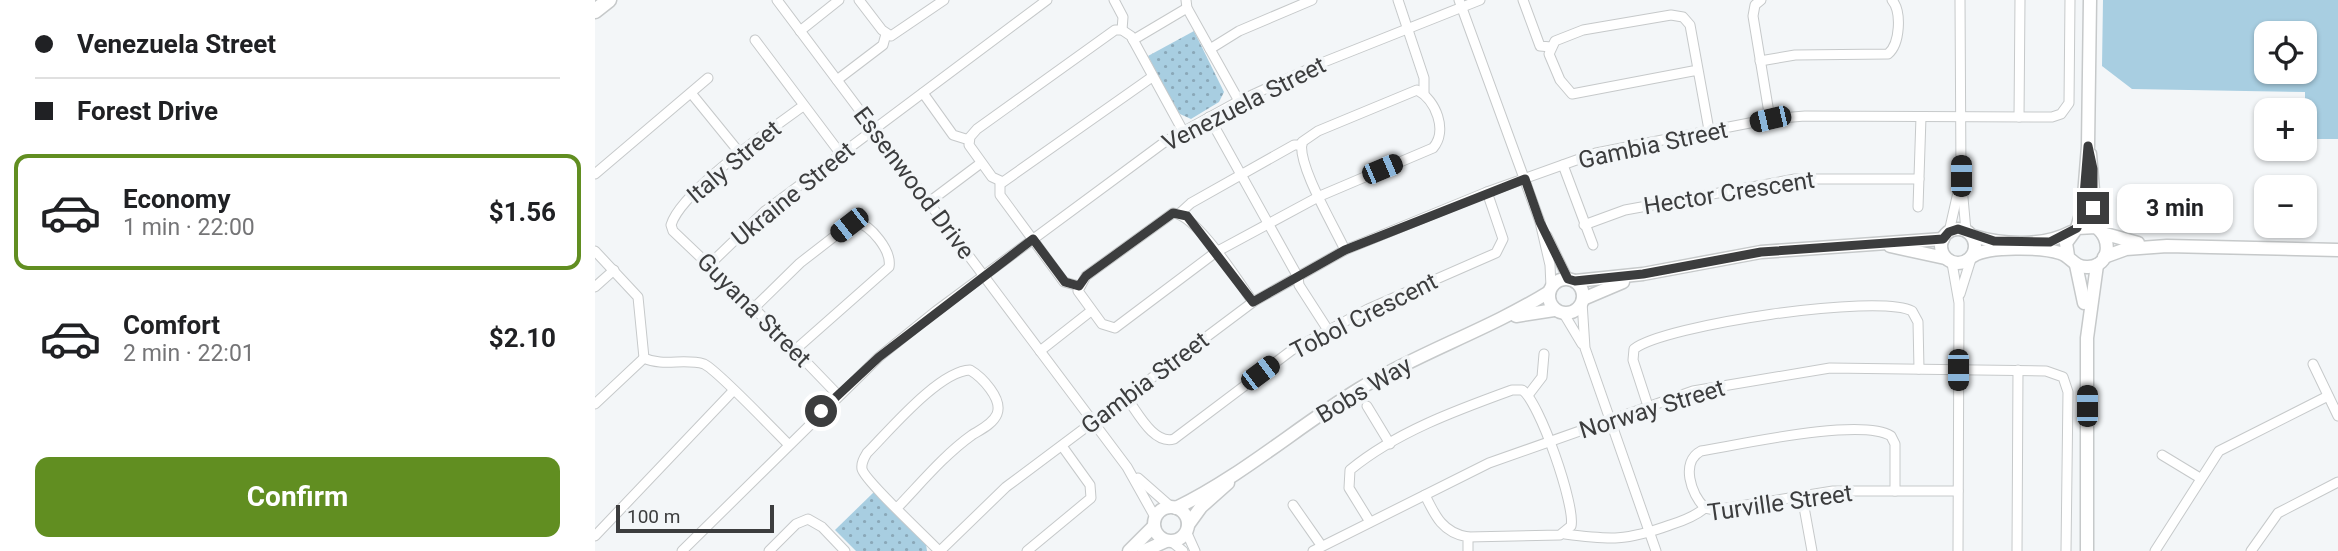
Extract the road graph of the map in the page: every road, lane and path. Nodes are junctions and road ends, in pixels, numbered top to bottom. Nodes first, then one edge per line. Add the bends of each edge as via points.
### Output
1 (608, 0) edge
2 (777, 0) edge
3 (839, 0) edge
4 (859, 0) edge
5 (944, 0) edge
6 (1047, 0) edge
7 (1114, 0) edge
8 (1312, 0) edge
9 (1398, 0) edge
10 (1480, 0) edge
11 (1523, 0) edge
12 (1761, 0) edge
13 (1892, 0) edge
14 (1960, 0) edge
15 (2019, 0) edge
16 (2070, 0) edge
17 (2090, 0) edge
18 (1186, 4) edge
19 (1461, 4) edge
20 (595, 11) edge
21 (1407, 27) junction
22 (1122, 30) junction
23 (800, 31) junction
24 (886, 34) junction
25 (755, 40) dead end
26 (1133, 40) junction
27 (1551, 47) junction
28 (1210, 50) junction
29 (1761, 61) junction
30 (1697, 70) junction
31 (1152, 77) junction
32 (708, 78) dead end
33 (837, 80) junction
34 (691, 93) junction
35 (923, 93) junction
36 (1424, 93) junction
37 (1239, 101) junction
38 (803, 106) junction
39 (1209, 117) junction
40 (1920, 117) junction
41 (1961, 117) junction
42 (2019, 117) junction
43 (1770, 119) junction
44 (874, 129) junction
45 (1709, 130) junction
46 (1183, 131) junction
47 (969, 140) junction
48 (1302, 145) junction
49 (2088, 146) junction
50 (739, 152) junction
51 (840, 153) junction
52 (981, 163) junction
53 (1563, 165) junction
54 (595, 174) edge
55 (1242, 174) junction
56 (1961, 176) junction
57 (1525, 179) junction
58 (1919, 179) junction
59 (1000, 182) junction
60 (1487, 192) junction
61 (1319, 196) junction
62 (929, 202) junction
63 (1918, 207) dead end
64 (1180, 213) junction
65 (1540, 222) junction
66 (1268, 224) junction
67 (671, 225) joint
68 (1584, 225) junction
69 (2074, 230) junction
70 (2099, 230) junction
71 (1970, 233) junction
72 (1946, 235) junction
73 (1033, 239) junction
74 (1883, 244) junction
75 (1593, 245) dead end
76 (2167, 246) junction
77 (1345, 250) junction
78 (2338, 250) edge
79 (595, 251) edge
80 (1216, 252) junction
81 (1972, 257) junction
82 (1948, 260) junction
83 (2072, 260) junction
84 (2101, 261) junction
85 (709, 265) junction
86 (614, 270) junction
87 (1643, 274) junction
88 (984, 276) junction
89 (1298, 277) junction
90 (1571, 280) junction
91 (1079, 286) junction
92 (595, 287) edge
93 (1550, 290) junction
94 (1583, 300) junction
95 (1253, 302) junction
96 (1959, 303) junction
97 (754, 307) junction
98 (1091, 311) junction
99 (1559, 312) junction
100 (1502, 319) junction
101 (1328, 330) junction
102 (2087, 338) junction
103 (1585, 348) junction
104 (795, 350) junction
105 (1040, 351) junction
106 (1544, 355) dead end
107 (643, 358) junction
108 (2313, 364) dead end
109 (1919, 369) junction
110 (1958, 370) junction
111 (2018, 370) junction
112 (733, 391) junction
113 (1529, 394) junction
114 (838, 395) junction
115 (2328, 396) junction
116 (1126, 397) junction
117 (595, 404) edge
118 (1648, 406) junction
119 (1367, 407) dead end
120 (2338, 416) edge
121 (1610, 420) junction
122 (1093, 422) junction
123 (1548, 441) junction
124 (788, 444) junction
125 (1390, 444) junction
126 (1062, 446) junction
127 (2162, 455) dead end
128 (1127, 467) junction
129 (1236, 475) junction
130 (2200, 478) junction
131 (2338, 482) edge
132 (1895, 491) junction
133 (1958, 491) junction
134 (1425, 495) junction
135 (1803, 496) junction
136 (1293, 505) dead end
137 (897, 508) junction
138 (1173, 508) junction
139 (1705, 508) junction
140 (1154, 522) junction
141 (1370, 522) junction
142 (1187, 528) junction
143 (1568, 530) junction
144 (1650, 532) junction
145 (595, 536) edge
146 (1468, 537) junction
147 (1170, 542) junction
148 (1321, 545) junction
149 (683, 551) edge
150 (769, 551) edge
151 (845, 551) edge
152 (940, 551) edge
153 (1027, 551) edge
154 (1129, 551) edge
155 (1145, 551) edge
156 (1183, 551) edge
157 (1195, 551) edge
158 (1313, 551) edge
159 (1468, 551) edge
160 (1656, 551) edge
161 (1812, 551) edge
162 (1958, 551) edge
163 (2017, 551) edge
164 (2066, 551) edge
165 (2087, 551) edge
166 (2155, 551) edge
167 (2251, 551) edge

1 - 20 main road
2 - 23 street, Essenwood Drive
3 - 23 street
4 - 24 street
5 - 24 street via 896,35
6 - 35 street, Ukraine Street
7 - 22 street via 1123,17
8 - 28 street via 1239,31
9 - 21 street
10 - 19 street, Venezuela Street
11 - 27 street via 1540,46
12 - 29 street via 1753,12
13 - 29 street via 1897,10 1897,43 1888,54 1795,55
14 - 41 street
15 - 42 street
16 - 42 street, Gambia Street via 2069,103 2052,117
17 - 49 street
18 - 26 street
18 - 28 street
19 - 21 street, Venezuela Street
19 - 57 street
21 - 36 street via 1424,78
21 - 37 street, Venezuela Street
22 - 26 street
22 - 47 street via 1098,41
23 - 33 street, Essenwood Drive
24 - 33 street via 883,45
25 - 38 street
26 - 31 street
27 - 30 street via 1549,54 1560,80 1572,94
27 - 30 street via 1583,30 1677,14 1691,25
28 - 37 street
29 - 43 street
30 - 45 street
31 - 46 street
31 - 59 street
32 - 34 street
33 - 44 street, Essenwood Drive
34 - 50 street
34 - 54 street
35 - 44 street, Ukraine Street
35 - 47 street via 953,135
36 - 48 street via 1409,92 1309,135
36 - 61 street via 1440,125 1441,135 1433,148
37 - 39 street, Venezuela Street
38 - 50 street, Italy Street
38 - 51 street
39 - 46 street, Venezuela Street
39 - 55 street
40 - 41 street, Gambia Street
40 - 43 street, Gambia Street
40 - 58 street
41 - 42 street, Gambia Street
41 - 56 street
43 - 45 street, Gambia Street
44 - 51 street, Ukraine Street
44 - 62 street, Essenwood Drive
45 - 53 street, Gambia Street via 1615,148
46 - 73 street, Venezuela Street
47 - 52 street
48 - 55 street
48 - 61 street via 1301,155
49 - 69 street via 2083,208
49 - 70 street
50 - 67 street, Italy Street via 682,206
51 - 85 street, Ukraine Street via 765,211
52 - 59 street
52 - 62 street
53 - 57 street, Gambia Street
53 - 68 street
55 - 64 street
55 - 66 street
56 - 71 street
56 - 72 street
57 - 60 street, Gambia Street
57 - 65 street
58 - 63 street
58 - 68 street, Hector Crescent via 1795,179 1625,210
59 - 73 street via 1000,195
60 - 77 street, Gambia Street
60 - 101 street, Tobol Crescent via 1503,239 1496,253
61 - 66 street
61 - 77 street
62 - 88 street, Essenwood Drive
64 - 80 street
64 - 91 street via 1166,215
65 - 90 street
65 - 93 street via 1550,265
66 - 80 street
66 - 89 street
67 - 85 street, Guyana Street
68 - 75 street
69 - 70 street
69 - 71 street via 2050,242 1994,241
69 - 83 street via 2066,243
70 - 76 street via 2126,242
70 - 84 street via 2107,247
71 - 72 street
71 - 81 street via 1976,246
72 - 74 street
72 - 82 street via 1941,248
73 - 88 street, Venezuela Street
73 - 91 street via 1065,282
74 - 82 street
74 - 87 street via 1761,252
76 - 78 street
76 - 84 street via 2126,250
77 - 89 street, Gambia Street
79 - 86 street
80 - 95 street
80 - 98 street via 1115,328 1102,324
81 - 82 street via 1960,264
81 - 83 street via 1995,250 2050,251
81 - 96 street
82 - 96 street
83 - 84 street via 2087,267
83 - 102 street via 2083,284
84 - 102 street
85 - 97 street, Guyana Street
86 - 92 street
86 - 107 street via 638,297
87 - 90 street
87 - 94 street
88 - 105 street, Essenwood Drive
88 - 114 street, Venezuela Street via 879,357
89 - 95 street, Gambia Street
89 - 101 street
90 - 93 street via 1558,281
90 - 94 street via 1580,286
91 - 98 street via 1080,298
93 - 99 street
93 - 100 street, Bobs Way
94 - 99 street via 1577,310
94 - 103 street
95 - 116 street, Gambia Street
96 - 110 street
97 - 104 street, Guyana Street
97 - 104 street via 849,225 856,222 867,227 888,254 889,267
98 - 105 street
99 - 100 street, Bobs Way
99 - 103 street
100 - 129 street, Bobs Way via 1360,389
101 - 116 street, Tobol Crescent via 1286,353 1170,440 1157,438
102 - 165 street
103 - 121 street
104 - 114 street, Guyana Street
105 - 122 street, Essenwood Drive
106 - 113 street via 1542,377
107 - 112 street via 705,365
107 - 117 street
108 - 115 street
109 - 110 street, Norway Street
109 - 118 street, Norway Street via 1817,370 1693,391
109 - 118 street via 1918,322 1912,311 1898,307 1811,309 1677,331 1642,343 1633,349 1633,360
110 - 111 street, Norway Street
110 - 133 street
111 - 163 street
111 - 164 street, Norway Street via 2057,373 2066,382
112 - 124 street
112 - 145 street
113 - 123 street
113 - 125 street via 1512,390 1479,401
114 - 124 street, Venezuela Street
115 - 120 street
115 - 130 street via 2228,444
116 - 122 street, Gambia Street
118 - 121 street, Norway Street
119 - 125 street
121 - 123 street, Norway Street
121 - 144 street
122 - 126 street, Gambia Street
122 - 128 street, Essenwood Drive
123 - 134 street, Norway Street via 1489,463
123 - 143 street via 1572,510
124 - 149 street, Venezuela Street
125 - 141 street via 1347,475 1349,488
126 - 152 street, Gambia Street via 1006,487
126 - 153 street via 1090,485 1091,498
127 - 130 street
128 - 138 street, Essenwood Drive
128 - 140 street, Essenwood Drive
129 - 138 street, Bobs Way
129 - 142 street, Bobs Way via 1201,507
130 - 166 street
131 - 167 street via 2278,513
132 - 133 street, Turville Street
132 - 135 street, Turville Street
132 - 139 street via 1891,436 1827,431 1693,455 1689,473
133 - 162 street
134 - 141 street, Norway Street
134 - 146 street via 1445,528
135 - 139 street, Turville Street
135 - 161 street
136 - 148 street
137 - 137 street via 865,474 862,464 867,453 921,400 960,370 977,374 993,395 998,413
137 - 152 street
138 - 140 street via 1161,510
138 - 142 street via 1185,514
139 - 144 street, Turville Street via 1691,518
140 - 147 street via 1158,536
140 - 154 street
141 - 148 street, Norway Street
142 - 147 street
142 - 157 street
143 - 144 street, Turville Street via 1623,539
143 - 146 street, Turville Street
144 - 160 street
146 - 159 street
147 - 155 street
147 - 156 street
148 - 158 street, Norway Street
150 - 151 street via 796,524 808,519

